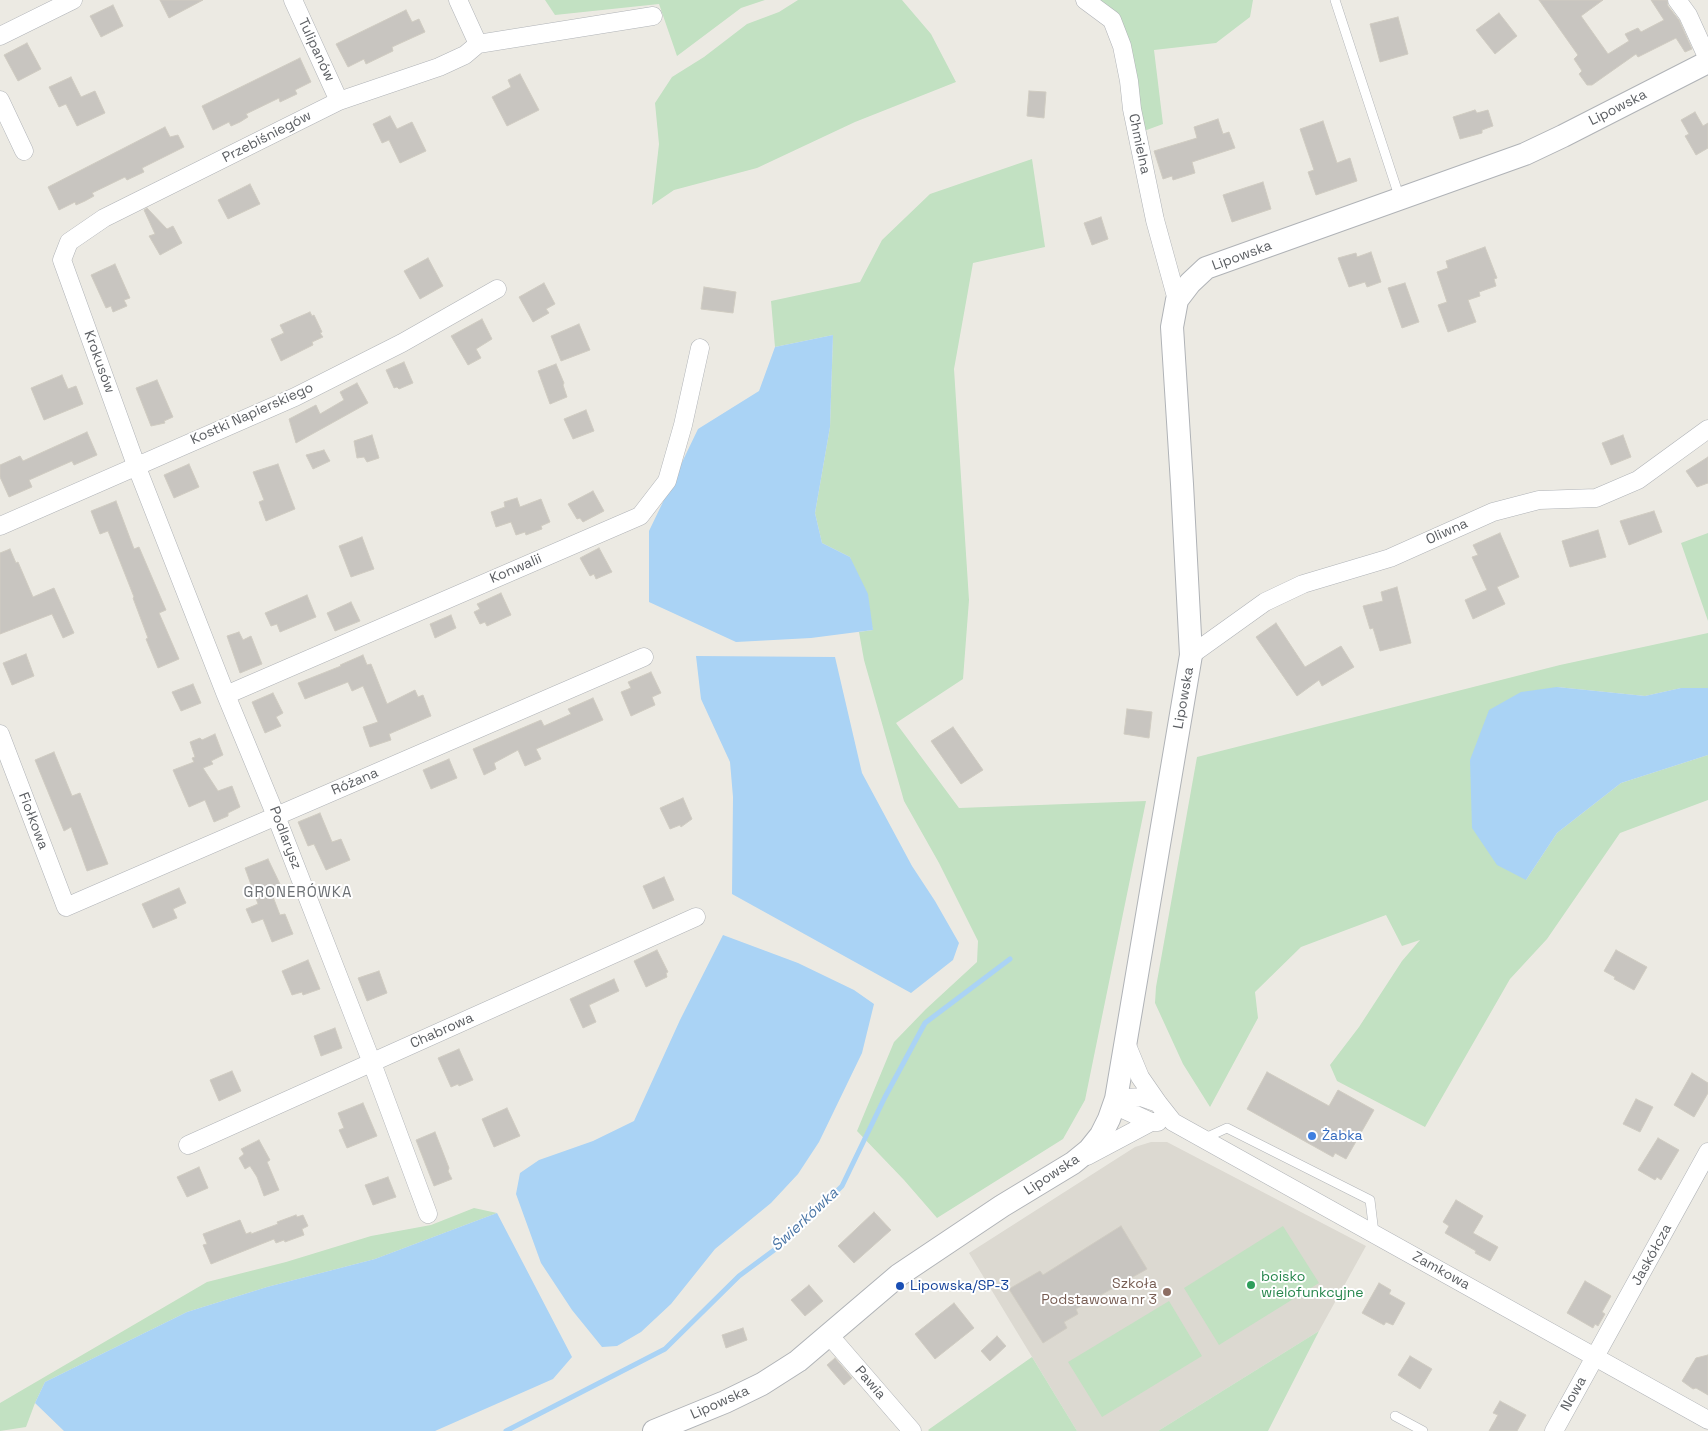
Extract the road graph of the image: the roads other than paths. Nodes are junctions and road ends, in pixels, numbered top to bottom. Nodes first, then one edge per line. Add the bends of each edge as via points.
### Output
1 (73, 0) edge
2 (293, 0) edge
3 (458, 0) edge
4 (1085, 0) edge
5 (1334, 0) edge
6 (1677, 0) edge
7 (653, 16) dead end
8 (0, 36) edge
9 (476, 39) junction
10 (1708, 61) edge
11 (0, 100) edge
12 (339, 101) junction
13 (24, 152) dead end
14 (1400, 199) junction
15 (62, 260) joint
16 (497, 289) dead end
17 (1178, 300) junction
18 (700, 348) dead end
19 (1708, 429) edge
20 (136, 465) junction
21 (0, 526) edge
22 (1191, 655) junction
23 (644, 657) dead end
24 (226, 695) junction
25 (0, 734) edge
26 (276, 816) junction
27 (66, 907) joint
28 (696, 917) dead end
29 (1126, 1043) junction
30 (372, 1062) junction
31 (1116, 1102) junction
32 (1158, 1104) junction
33 (1151, 1122) junction
34 (1173, 1122) junction
35 (1203, 1139) junction
36 (188, 1145) dead end
37 (1708, 1152) edge
38 (1073, 1163) junction
39 (428, 1214) dead end
40 (1374, 1234) junction
41 (829, 1334) junction
42 (1595, 1357) junction
43 (1395, 1416) dead end
44 (1708, 1420) edge
45 (654, 1431) edge
46 (912, 1431) edge
47 (1423, 1431) edge
48 (1554, 1431) edge

1 - 8 street
2 - 12 street, Tulipanów
3 - 9 street
4 - 17 street, Chmielna via 1112,20 1122,46 1155,220
5 - 14 lane
6 - 10 street via 1688,15
7 - 9 street
9 - 12 street, Przebiśniegów via 465,55 439,67
10 - 14 street, Lipowska via 1525,154
11 - 13 street
12 - 15 street, Przebiśniegów via 104,218 69,242
14 - 17 street, Lipowska via 1206,268
15 - 20 street, Krokusów
16 - 20 street, Kostki Napierskiego via 295,397
17 - 22 street, Lipowska via 1172,327
18 - 24 street, Konwalii via 667,482 640,516
19 - 22 street, Oliwna via 1638,480 1596,498 1540,500 1493,512 1390,558 1303,584 1265,602
20 - 21 street, Kostki Napierskiego
20 - 24 street, Podlarysz
22 - 29 street, Lipowska
23 - 26 street, Różana
24 - 26 street, Podlarysz
25 - 27 street, Fiołkowa
26 - 27 street, Różana
26 - 30 street, Podlarysz
28 - 30 street, Chabrowa
29 - 31 street, Lipowska
29 - 32 street, Zamkowa via 1140,1077
30 - 36 street, Chabrowa
30 - 39 street, Podlarysz
31 - 32 street via 1141,1097
31 - 33 street, Zamkowa
31 - 38 street, Lipowska via 1101,1135
32 - 34 street, Zamkowa
33 - 34 street, Zamkowa
33 - 38 street, Zamkowa
34 - 35 street, Zamkowa
35 - 40 street, Zamkowa
35 - 40 lane via 1227,1128 1370,1200
37 - 42 street, Jaskółcza
38 - 41 street, Lipowska via 906,1270
40 - 42 street, Zamkowa
41 - 45 street, Lipowska via 798,1361 762,1384
41 - 46 street, Pawia
42 - 44 street, Zamkowa
42 - 48 street, Nowa
43 - 47 lane

